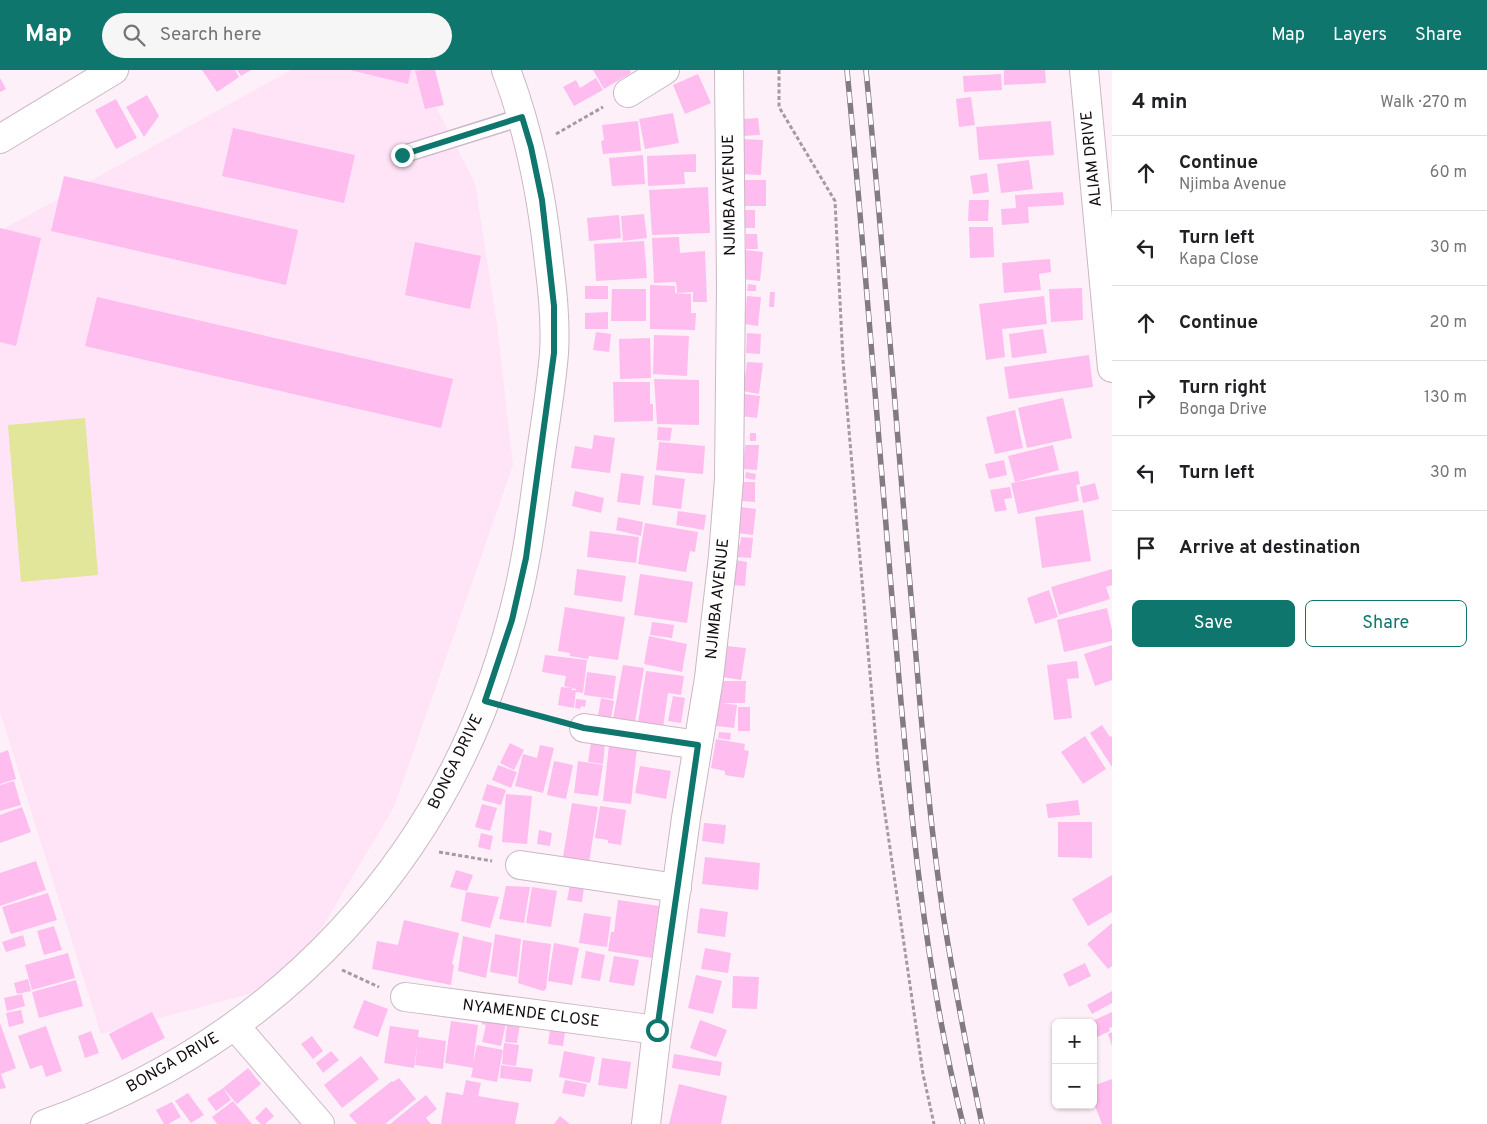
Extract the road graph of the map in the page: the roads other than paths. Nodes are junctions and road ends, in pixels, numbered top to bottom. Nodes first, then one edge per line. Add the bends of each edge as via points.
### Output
1 (114, 70) edge
2 (506, 70) edge
3 (665, 70) edge
4 (729, 70) edge
5 (1084, 70) edge
6 (628, 93) road end
7 (522, 117) junction
8 (0, 139) edge
9 (402, 155) dead end
10 (1112, 368) edge
11 (584, 728) road end
12 (698, 745) junction
13 (520, 865) road end
14 (676, 888) junction
15 (405, 997) road end
16 (235, 1026) junction
17 (657, 1030) junction
18 (45, 1124) edge
19 (320, 1124) edge
20 (646, 1124) edge

1 - 8 street
2 - 7 street, BONGA DRIVE
3 - 6 street
4 - 12 street, NJIMBA AVENUE via 729,479 709,678
5 - 10 street, ALIAM DRIVE
7 - 9 lane
7 - 16 street, BONGA DRIVE via 542,200 554,306 554,353 526,558 512,620 485,701 452,776 394,870 363,909 317,957 275,996
11 - 12 street
12 - 14 street, NJIMBA AVENUE
13 - 14 street
14 - 17 street, NJIMBA AVENUE
15 - 17 street, NYAMENDE CLOSE
16 - 18 street, BONGA DRIVE via 189,1056 122,1092
16 - 19 street
17 - 20 street, NJIMBA AVENUE

